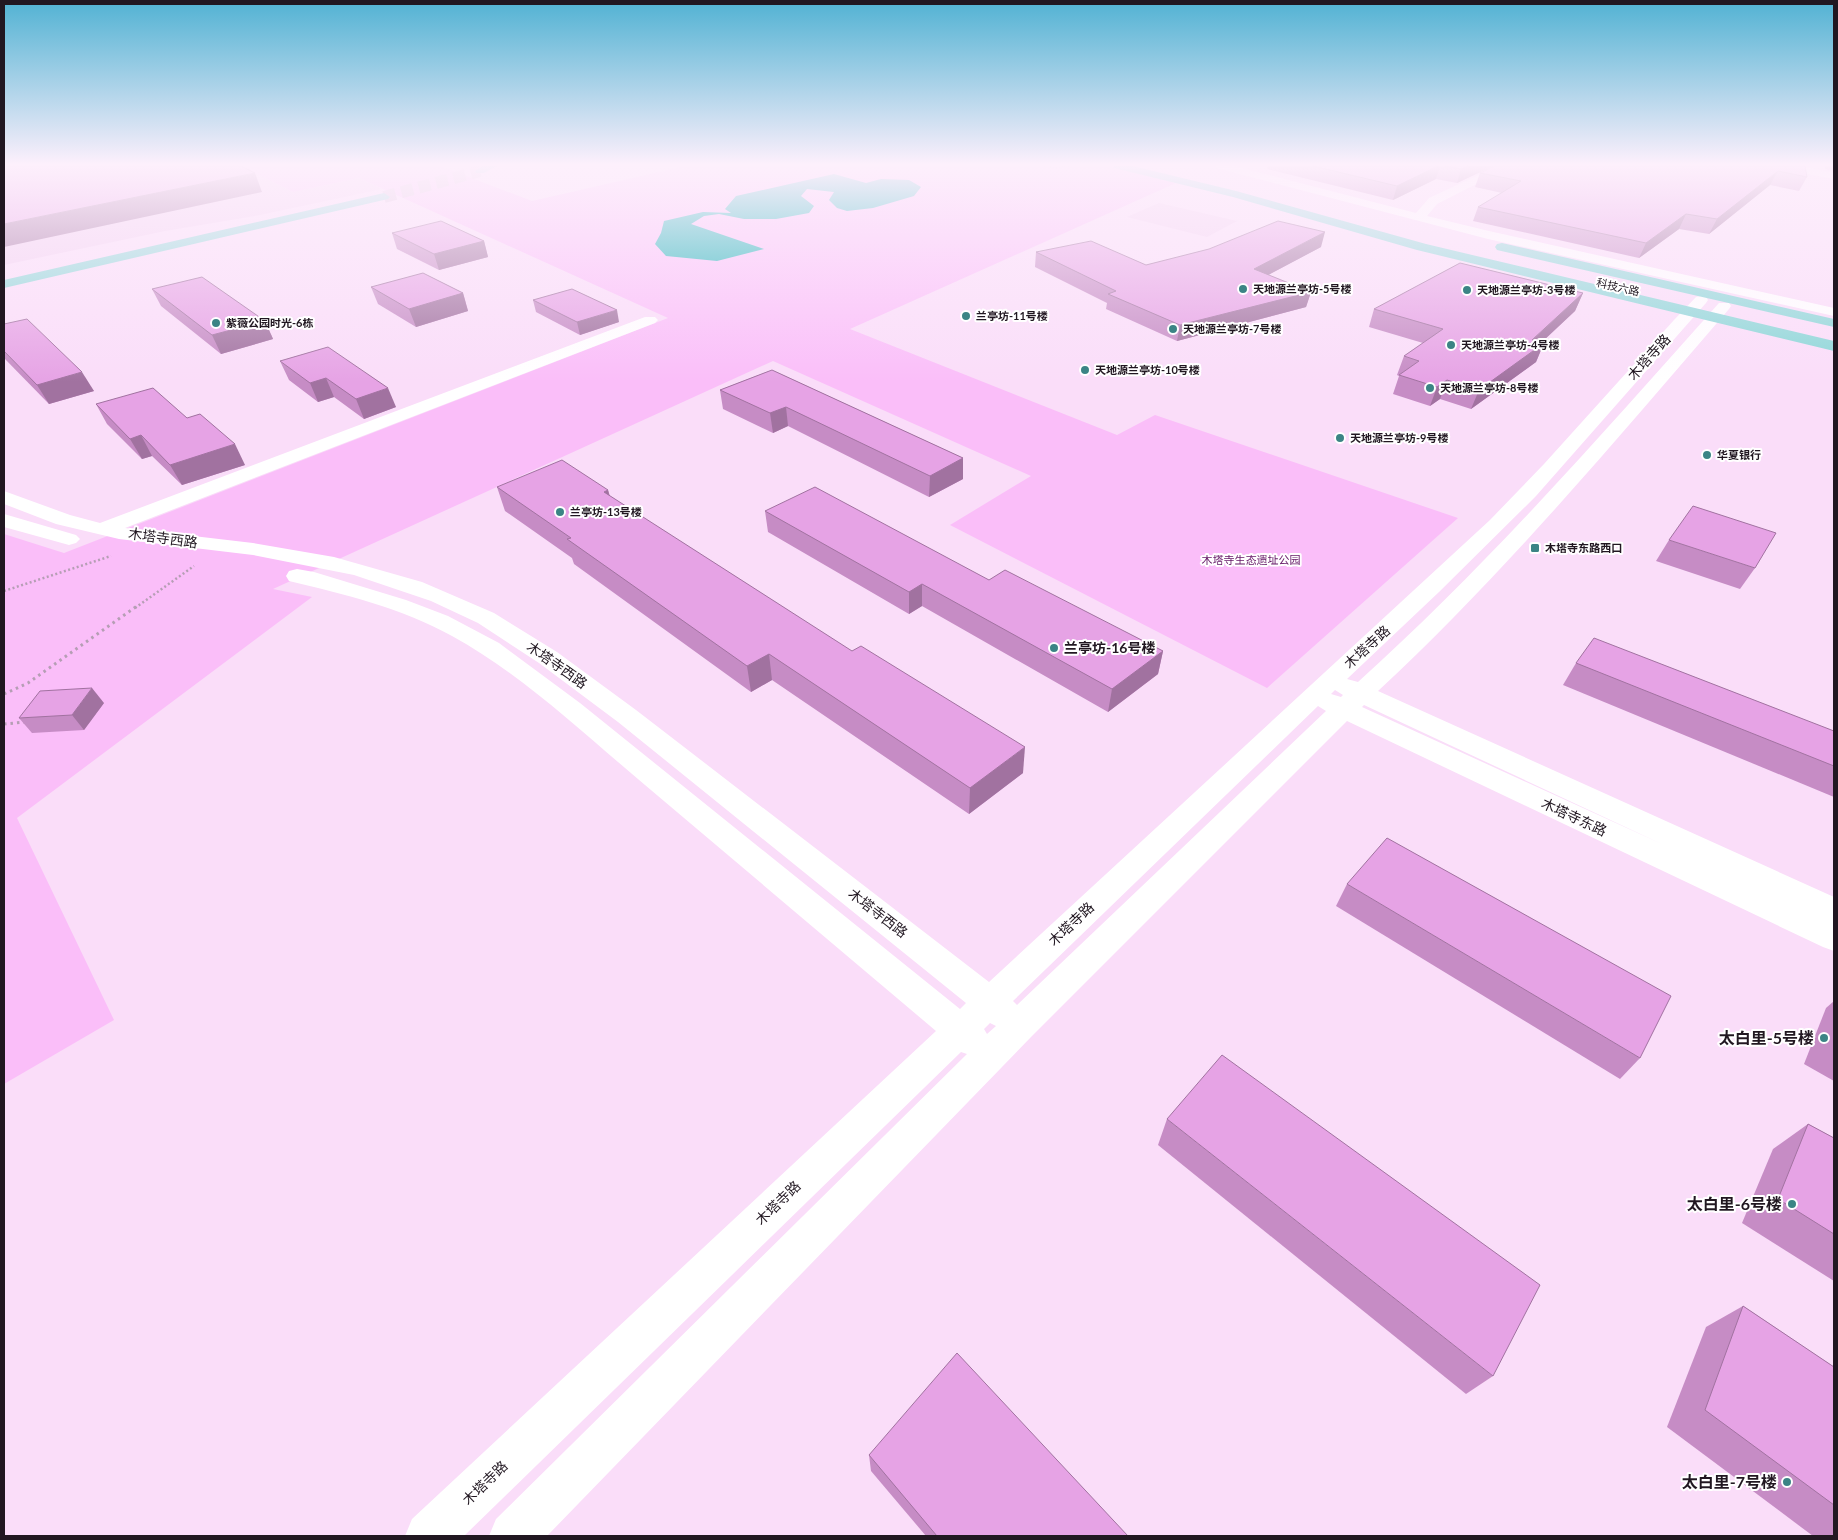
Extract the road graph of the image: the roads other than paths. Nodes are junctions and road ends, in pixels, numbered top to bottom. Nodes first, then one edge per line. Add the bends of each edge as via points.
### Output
1 (186, 238) edge
2 (202, 238) edge
3 (1390, 238) edge
4 (1419, 238) edge
5 (1437, 238) edge
6 (1465, 238) edge
7 (1501, 238) edge
8 (4, 277) edge
9 (4, 284) edge
10 (1707, 309) junction
11 (1834, 312) edge
12 (650, 320) dead end
13 (1834, 323) edge
14 (1834, 331) edge
15 (1834, 338) edge
16 (1834, 346) edge
17 (4, 497) edge
18 (4, 520) edge
19 (91, 536) junction
20 (1322, 688) junction
21 (1352, 702) junction
22 (1834, 911) edge
23 (1834, 938) edge
24 (1004, 1014) junction
25 (960, 1030) junction
26 (990, 1056) junction
27 (429, 1536) edge
28 (513, 1536) edge

1 - 8 main road
2 - 9 main road
3 - 10 main road
4 - 10 main road, 科技六路
5 - 10 main road, 科技六路
6 - 13 main road
7 - 11 street
10 - 14 main road, 科技六路
10 - 15 main road, 科技六路
10 - 16 main road
10 - 20 street, 木塔寺路 via 1530,491
10 - 21 street, 木塔寺路 via 1555,498 1405,653
12 - 19 street
17 - 19 street, 木塔寺西路
18 - 19 street, 木塔寺西路 via 26,528
19 - 24 street, 木塔寺西路 via 253,549 398,581 464,607 515,636 595,692
19 - 25 street, 木塔寺西路 via 130,550 314,579 416,611 478,640 571,709
20 - 21 street, 木塔寺东路
20 - 24 street, 木塔寺路
21 - 22 street, 木塔寺东路
21 - 23 street, 木塔寺东路
21 - 24 street, 木塔寺路
24 - 25 street, 木塔寺路
24 - 26 street, 木塔寺路
25 - 26 street, 木塔寺西路
25 - 27 street, 木塔寺路
26 - 28 street, 木塔寺路

